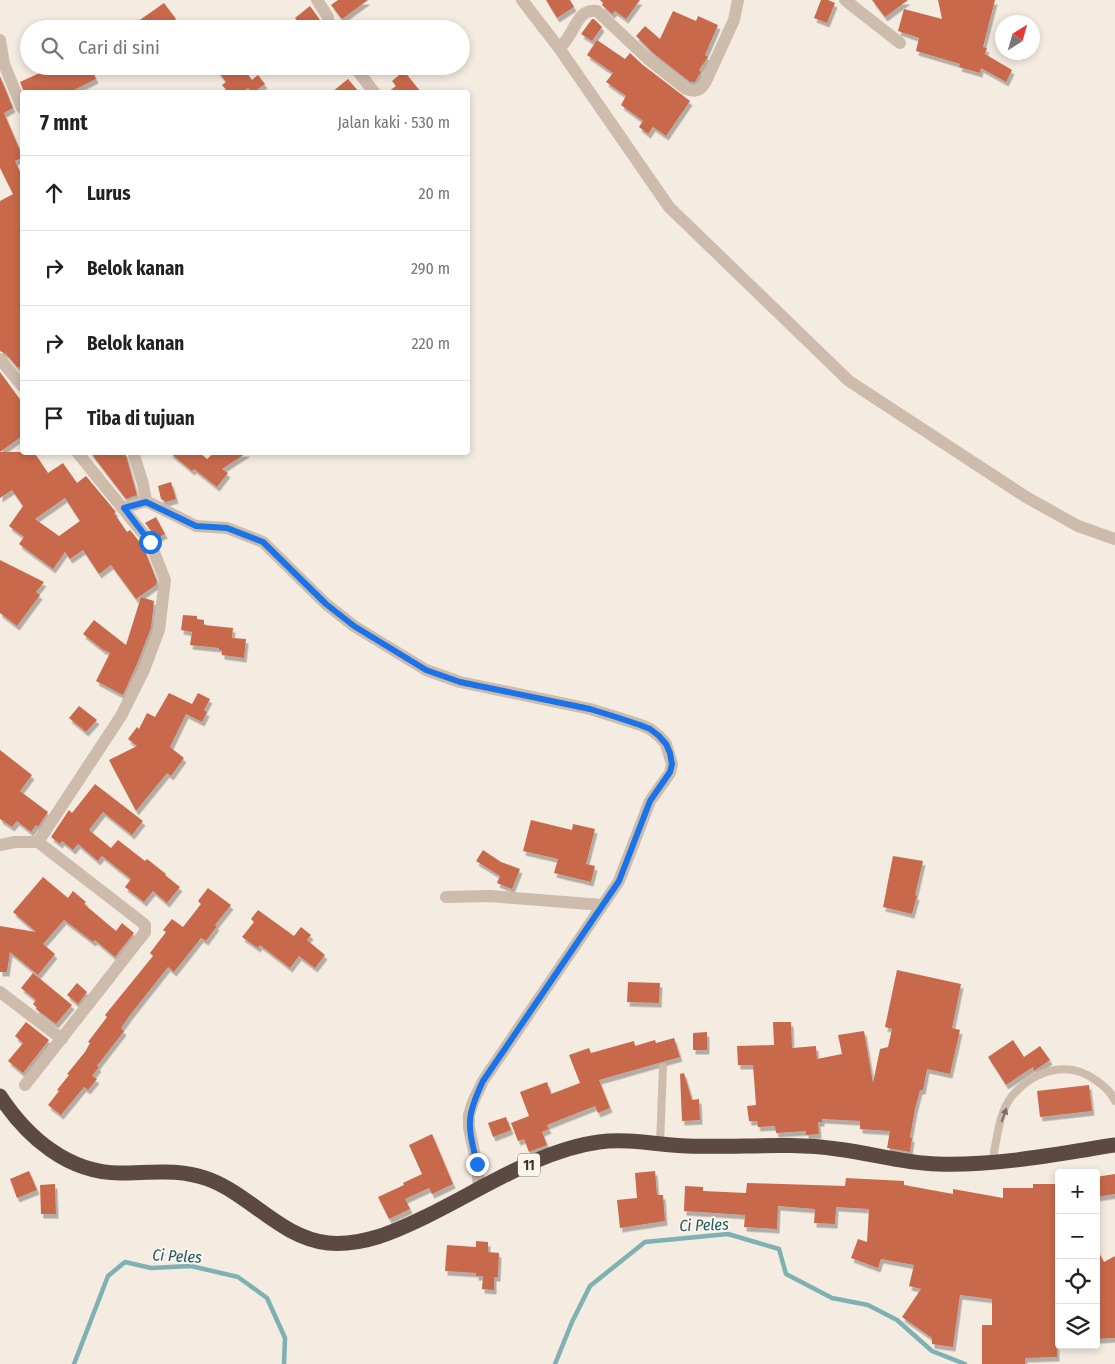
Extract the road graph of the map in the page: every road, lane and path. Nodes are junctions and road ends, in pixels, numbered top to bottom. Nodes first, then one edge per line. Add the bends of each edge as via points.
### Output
1 (317, 0) edge
2 (522, 0) edge
3 (738, 0) edge
4 (845, 0) edge
5 (328, 20) edge
6 (0, 40) edge
7 (900, 43) dead end
8 (559, 48) junction
9 (361, 75) edge
10 (372, 90) edge
11 (20, 103) edge
12 (0, 359) edge
13 (20, 384) edge
14 (80, 455) edge
15 (134, 455) edge
16 (146, 502) junction
17 (124, 508) junction
18 (1115, 539) edge
19 (38, 842) junction
20 (0, 845) edge
21 (446, 897) dead end
22 (602, 905) junction
23 (0, 992) edge
24 (62, 1039) junction
25 (663, 1067) dead end
26 (25, 1085) dead end
27 (0, 1096) edge
28 (1115, 1101) edge
29 (660, 1143) junction
30 (1115, 1145) edge
31 (992, 1162) junction
32 (479, 1189) junction

1 - 5 street
2 - 8 street
3 - 8 street via 734,20 706,81 697,91 686,89 597,10 585,12 578,19
4 - 7 street
6 - 11 street via 4,64
8 - 18 street via 669,207 849,381 1026,497 1078,526
9 - 10 street
12 - 13 street
14 - 17 street
15 - 16 street
16 - 17 street
16 - 22 street via 196,526 227,528 263,542 326,604 354,626 426,670 460,682 590,709 640,725 659,736 670,753 670,772 650,801 619,881
17 - 19 street via 150,542 165,580 159,630 121,716
19 - 20 street
19 - 24 street via 144,925 145,932
21 - 22 street via 490,896
22 - 32 street via 483,1081 473,1102 469,1128
23 - 24 street
24 - 26 street
25 - 29 lane
27 - 32 highway, 11 via 22,1125 62,1159 96,1172 176,1171 207,1179 235,1192 282,1225 312,1240 345,1243 377,1237 396,1231
31 -> 28 lane via 1002,1116 1012,1097 1033,1077 1045,1071 1061,1068 1090,1075 1112,1094
29 - 31 highway, 11 via 835,1148 919,1163
29 - 32 highway, 11 via 615,1141 579,1146 550,1155
30 - 31 highway, 11

